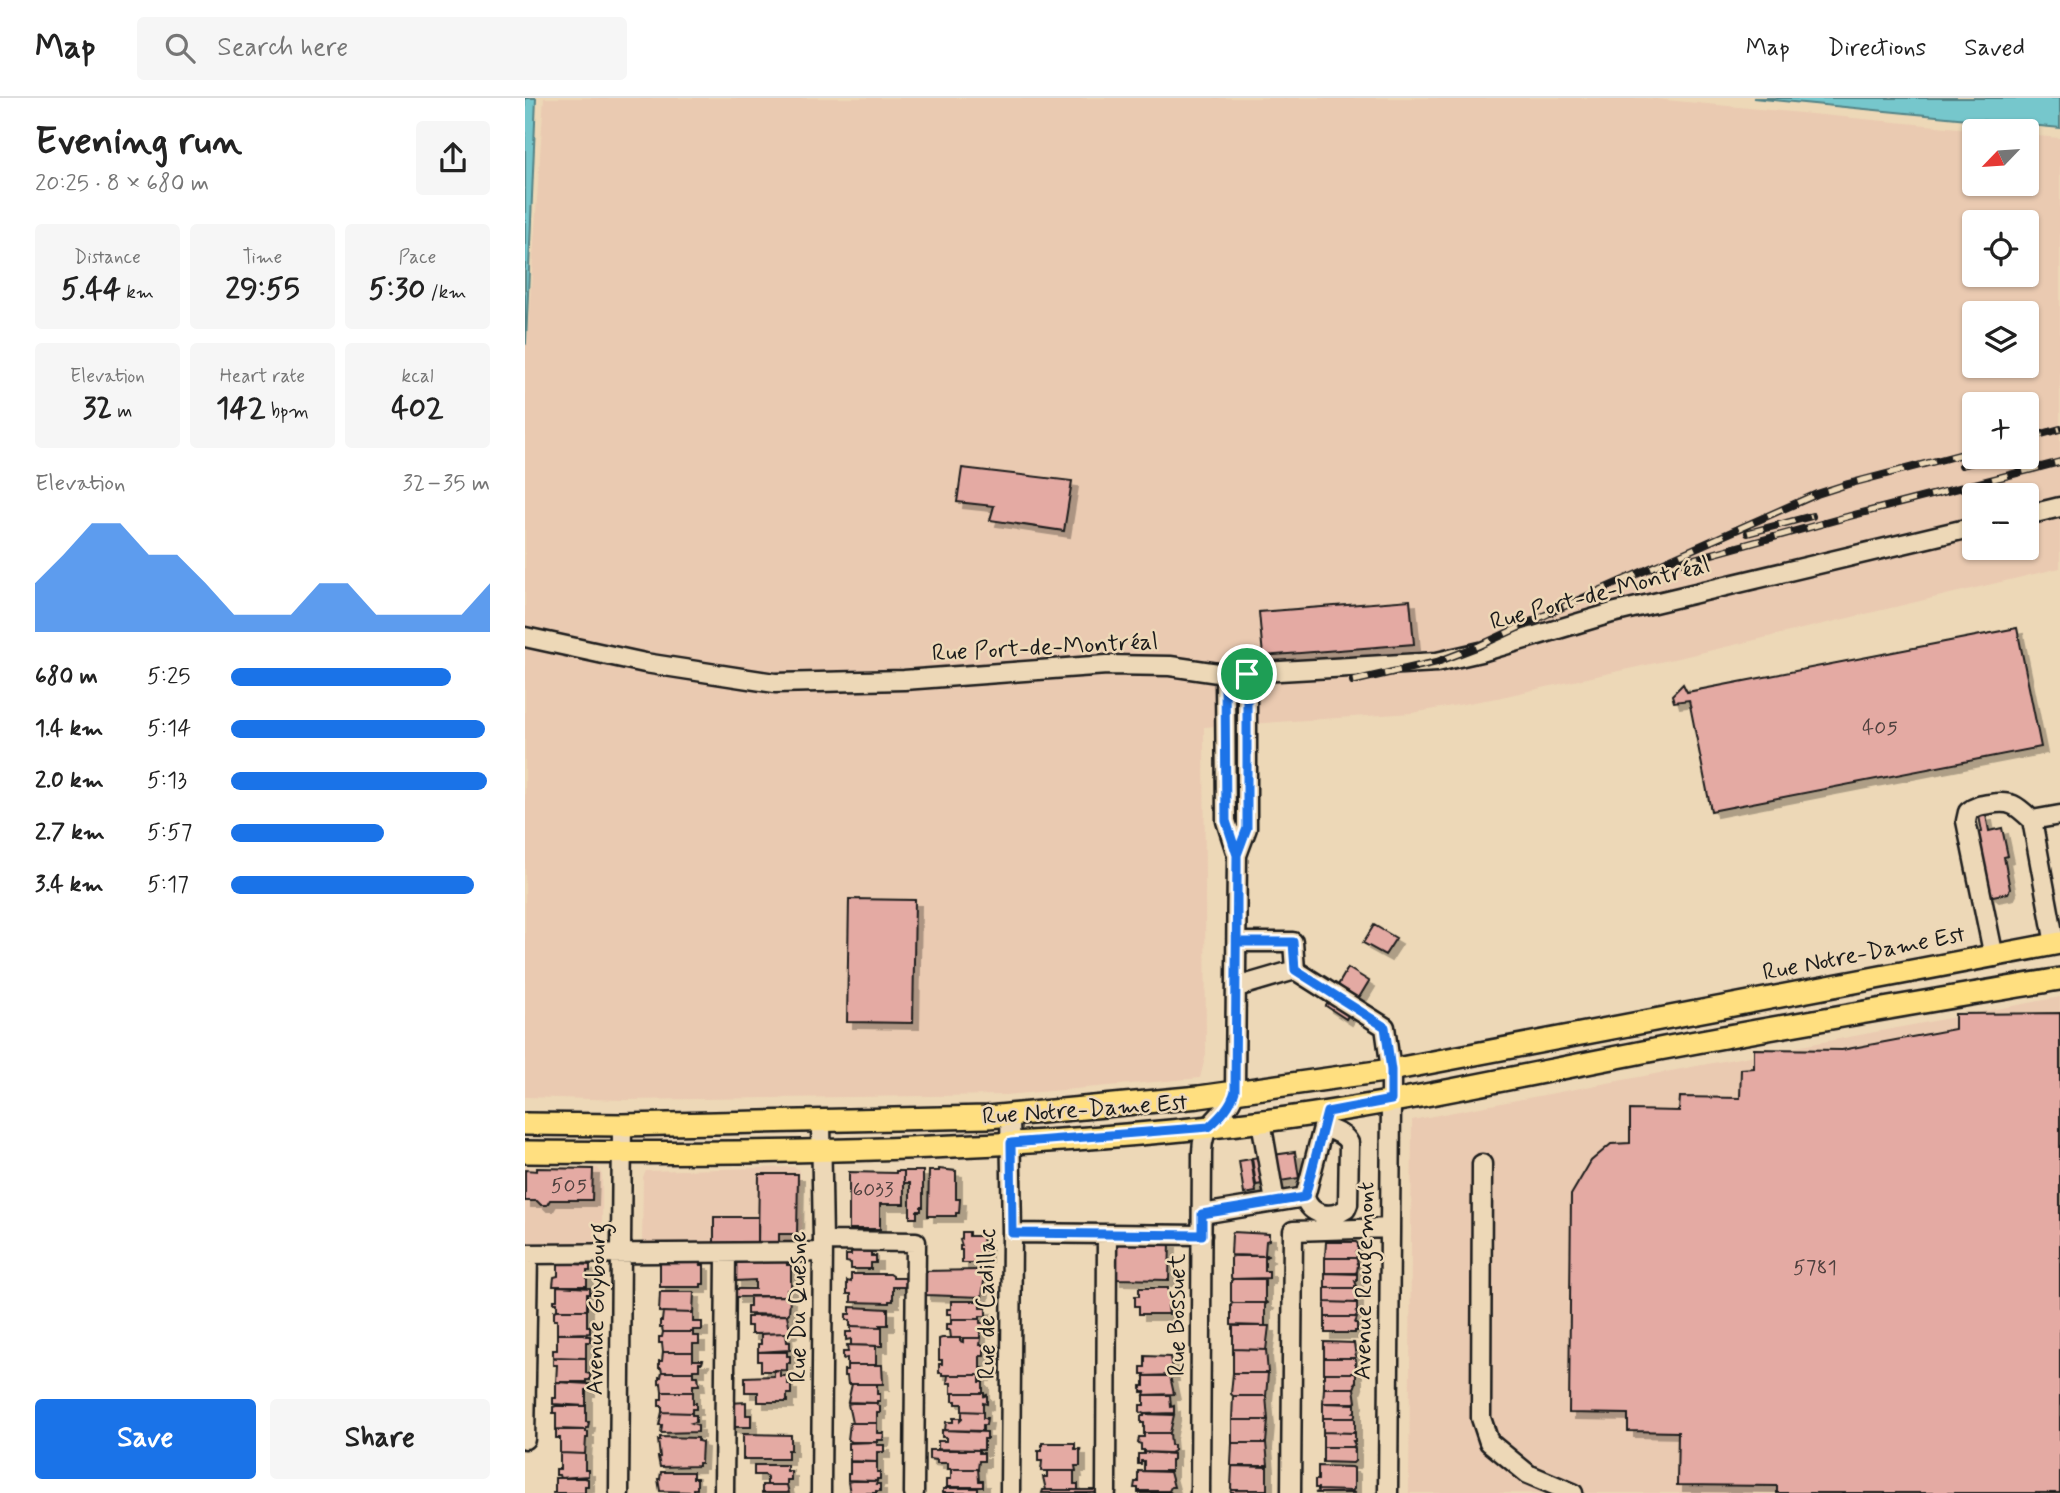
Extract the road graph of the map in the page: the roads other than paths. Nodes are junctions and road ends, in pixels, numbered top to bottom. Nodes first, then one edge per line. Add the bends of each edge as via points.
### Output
1 (2060, 507) edge
2 (2039, 512) edge
3 (1962, 530) edge
4 (525, 637) edge
5 (1225, 674) junction
6 (1247, 674) junction
7 (2060, 815) edge
8 (2032, 820) junction
9 (1237, 855) junction
10 (1237, 942) junction
11 (2058, 944) edge
12 (1994, 957) junction
13 (1295, 970) junction
14 (2060, 979) edge
15 (1237, 987) junction
16 (1678, 1017) junction
17 (1683, 1044) junction
18 (1391, 1070) junction
19 (1235, 1091) junction
20 (1391, 1100) junction
21 (1010, 1115) junction
22 (1325, 1120) junction
23 (1261, 1121) junction
24 (821, 1122) junction
25 (525, 1124) edge
26 (622, 1125) junction
27 (1209, 1127) junction
28 (1011, 1143) junction
29 (821, 1149) junction
30 (525, 1152) edge
31 (622, 1153) junction
32 (1482, 1164) dead end
33 (1305, 1197) junction
34 (1276, 1202) junction
35 (1202, 1214) junction
36 (1390, 1228) junction
37 (1012, 1233) junction
38 (1107, 1234) junction
39 (1202, 1235) junction
40 (823, 1247) junction
41 (526, 1254) edge
42 (622, 1254) junction
43 (726, 1254) junction
44 (525, 1439) edge
45 (619, 1493) edge
46 (724, 1493) edge
47 (821, 1493) edge
48 (914, 1493) edge
49 (1010, 1493) edge
50 (1106, 1493) edge
51 (1200, 1493) edge
52 (1291, 1493) edge
53 (1388, 1493) edge
54 (1573, 1493) edge

1 - 2 street
3 - 6 street, Rue Port-de-Montréal via 1612,613 1437,662
4 - 5 street, Rue Port-de-Montréal via 645,663 775,683 904,680 1107,666 1170,666
5 - 6 street, Rue Port-de-Montréal
5 - 9 street via 1226,821
6 - 9 street via 1247,828
7 - 8 street
8 - 11 street
8 - 12 street via 2017,806 2003,802 1973,808 1966,816
9 - 10 street
10 - 13 street via 1293,942
10 - 15 street
11 - 12 main road, Rue Notre-Dame Est
12 - 16 main road, Rue Notre-Dame Est
13 - 15 street
13 - 18 street, Avenue Rougemont via 1385,1027
14 - 17 main road, Rue Notre-Dame Est
15 - 19 street
16 - 17 main road
16 - 18 main road, Rue Notre-Dame Est
17 - 20 main road, Rue Notre-Dame Est
18 - 19 main road, Rue Notre-Dame Est
18 - 20 street, Avenue Rougemont
19 - 21 main road, Rue Notre-Dame Est
19 - 27 street, Rue Bossuet via 1227,1109
20 - 22 main road, Rue Notre-Dame Est
20 - 36 street, Avenue Rougemont
21 - 24 main road, Rue Notre-Dame Est
21 - 28 street, Rue de Cadillac
22 - 23 main road, Rue Notre-Dame Est
22 - 33 street
22 - 33 street via 1349,1143 1348,1204 1342,1213 1316,1213
23 - 27 main road, Rue Notre-Dame Est
23 - 34 street
24 - 26 main road, Rue Notre-Dame Est
24 - 29 street, Rue Du Quesne
25 - 26 main road, Rue Notre-Dame Est
26 - 31 street, Avenue Guybourg
27 - 28 main road, Rue Notre-Dame Est
27 - 35 street, Rue Bossuet via 1202,1152
28 - 29 main road, Rue Notre-Dame Est
28 - 37 street, Rue de Cadillac
29 - 31 main road, Rue Notre-Dame Est
29 - 40 street, Rue Du Quesne
30 - 31 main road, Rue Notre-Dame Est
31 - 42 street, Avenue Guybourg
32 - 54 street via 1481,1418 1489,1441 1528,1474
33 - 34 street
34 - 35 street
35 - 39 street, Rue Bossuet
36 - 52 street via 1293,1231
36 - 53 street, Avenue Rougemont
37 - 38 street
37 - 49 street, Rue de Cadillac
38 - 39 street
38 - 50 street
39 - 51 street, Rue Bossuet
40 - 43 street
40 - 47 street, Rue Du Quesne
40 - 48 street via 916,1242
41 - 42 street
41 - 44 street
42 - 43 street
42 - 45 street, Avenue Guybourg
43 - 46 street

